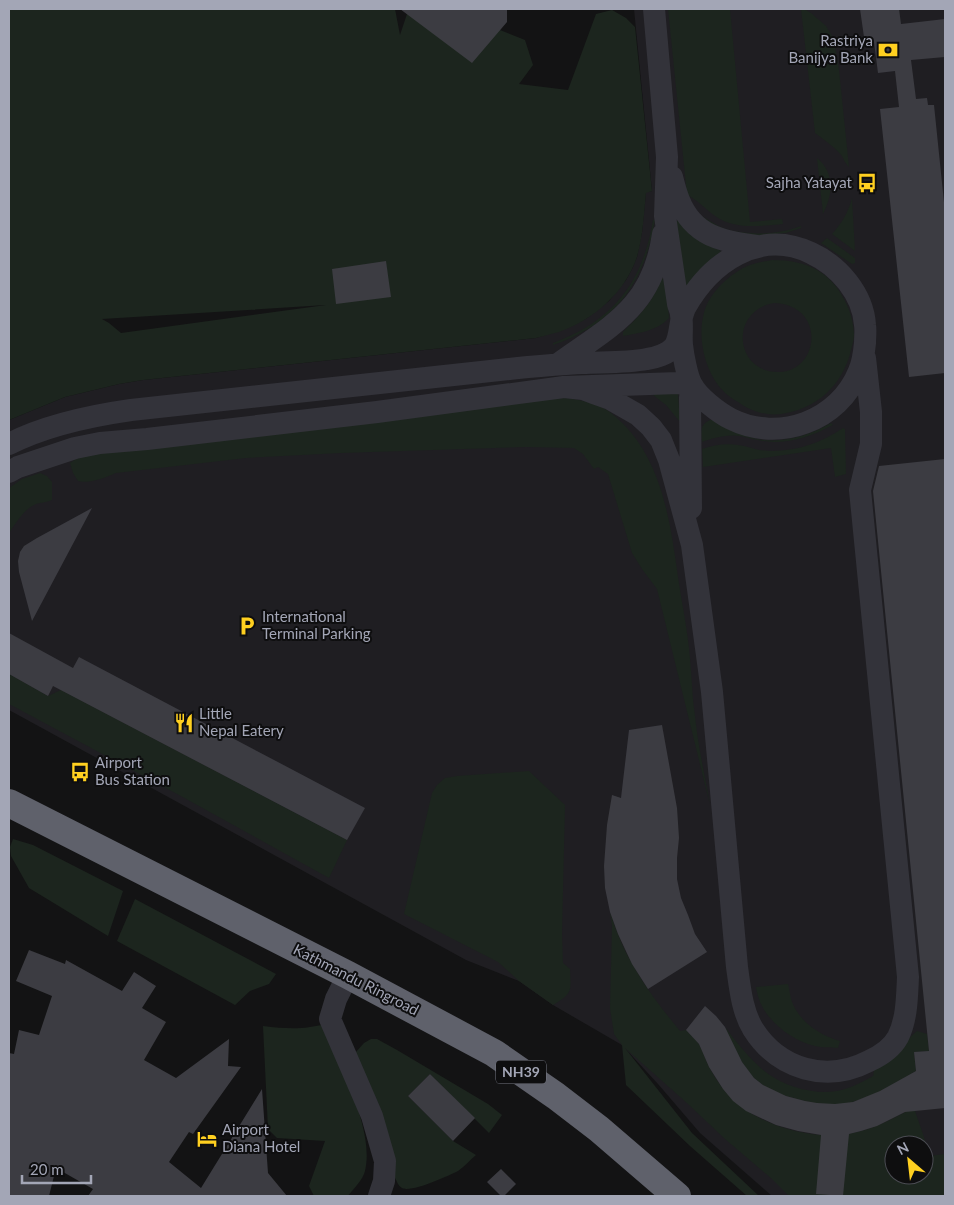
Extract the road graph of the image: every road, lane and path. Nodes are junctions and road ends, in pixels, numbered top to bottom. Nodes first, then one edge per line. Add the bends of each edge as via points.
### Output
1 (654, 9) edge
2 (667, 157) junction
3 (665, 216) junction
4 (759, 246) junction
5 (682, 315) junction
6 (864, 352) junction
7 (558, 364) junction
8 (692, 384) junction
9 (564, 387) junction
10 (9, 444) edge
11 (9, 472) edge
12 (692, 545) junction
13 (9, 803) edge
14 (348, 975) junction
15 (379, 1196) edge
16 (677, 1196) edge

1 - 2 street
2 - 3 street
2 - 4 street via 678,199 694,224 717,239
3 - 5 street
3 - 7 street via 657,261 643,293 616,323
4 - 5 street via 727,260 704,281
4 - 6 street via 798,248 836,268 848,281 862,310 866,325
5 - 7 street via 676,345 652,358
5 - 8 street via 683,356
6 - 8 street via 859,373 840,401 827,412 798,426 770,429 739,423 709,403
6 - 12 street via 871,444 860,490 908,978 903,1025 897,1038 888,1049 858,1067 824,1072 796,1066 781,1058 752,1027 743,1004 736,967 712,692
7 - 10 street via 131,410 68,422
8 - 9 street
8 - 12 street
9 - 11 street via 100,443 18,466
9 - 12 street via 583,389 610,399 638,415 651,427 661,440 669,460
13 - 14 highway, Kathmandu Ringroad / NH39
14 - 15 street via 330,1019 372,1116 385,1161 384,1182
14 - 16 highway, Kathmandu Ringroad / NH39 via 494,1053 600,1129

